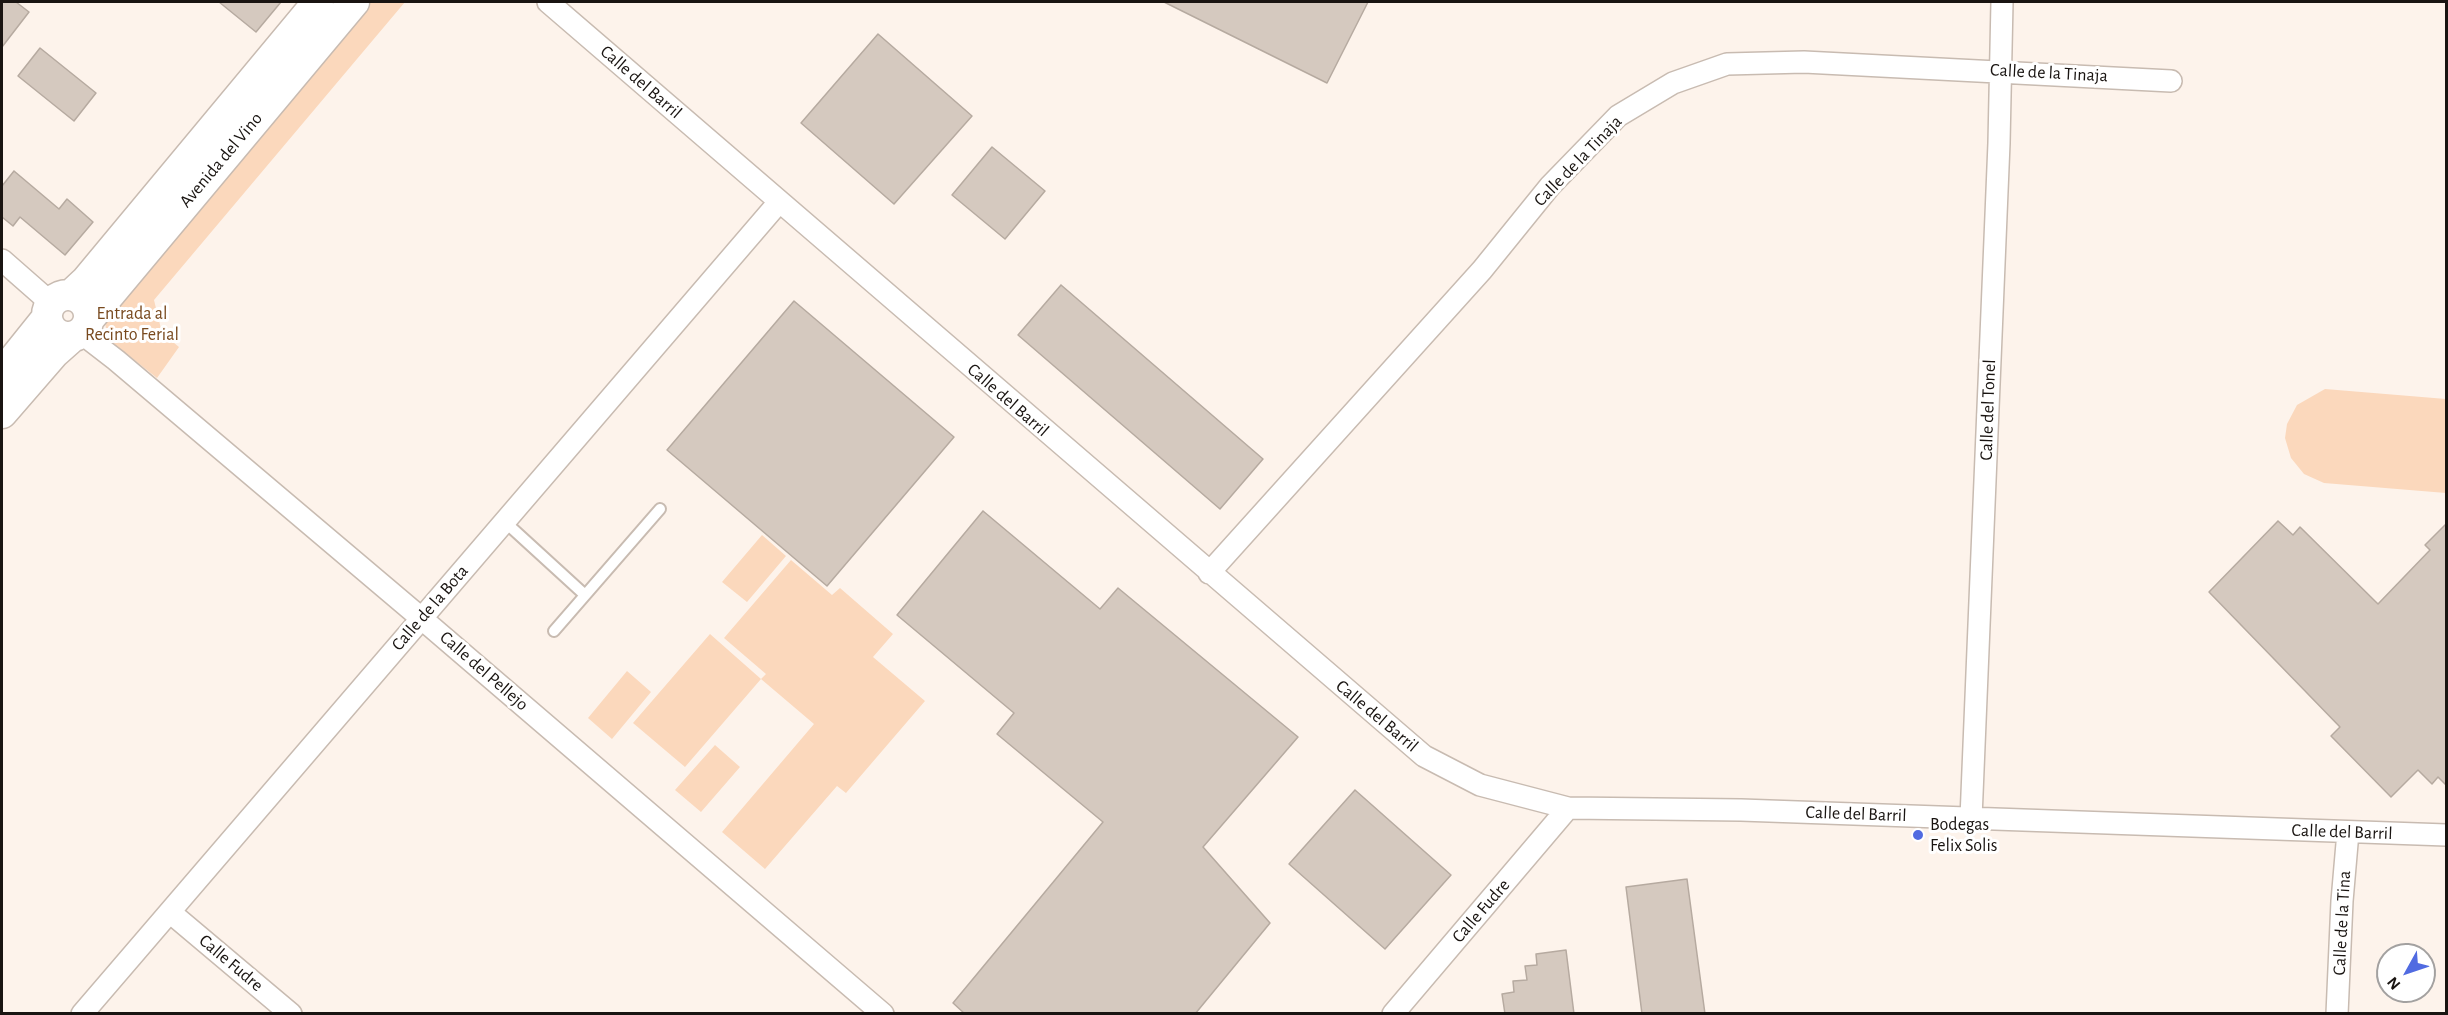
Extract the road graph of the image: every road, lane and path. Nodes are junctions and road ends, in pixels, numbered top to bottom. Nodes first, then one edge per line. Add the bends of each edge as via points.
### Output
1 (318, 2) edge
2 (354, 2) edge
3 (548, 2) edge
4 (2002, 2) edge
5 (2000, 70) junction
6 (2171, 81) dead end
7 (779, 202) junction
8 (2, 260) edge
9 (56, 306) junction
10 (81, 330) junction
11 (2, 374) edge
12 (2, 413) edge
13 (660, 509) dead end
14 (504, 521) junction
15 (1209, 573) junction
16 (585, 595) junction
17 (421, 618) junction
18 (554, 631) dead end
19 (1569, 808) junction
20 (1971, 818) junction
21 (2348, 832) junction
22 (2446, 835) edge
23 (171, 913) junction
24 (82, 1014) edge
25 (291, 1014) edge
26 (883, 1014) edge
27 (1393, 1014) edge
28 (2337, 1014) edge

1 - 9 street, Avenida del Vino via 86,281
2 - 10 street, Avenida del Vino
3 - 7 street, Calle del Barril
4 - 5 street, Calle del Tonel
5 - 6 street, Calle de la Tinaja
5 - 15 street, Calle de la Tinaja via 1804,62 1727,64 1673,83 1618,116 1550,186 1482,270
5 - 20 street, Calle del Tonel
7 - 14 street, Calle de la Bota
7 - 15 street, Calle del Barril
8 - 9 street
9 - 10 street via 56,334
9 - 11 street, Avenida del Vino
10 - 12 street, Avenida del Vino via 54,353
10 - 17 street, Calle del Pellejo
13 - 16 lane
14 - 16 lane
14 - 17 street, Calle de la Bota
15 - 19 street, Calle del Barril via 1424,756 1480,785
16 - 18 lane
17 - 23 street, Calle de la Bota
17 - 26 street, Calle del Pellejo
19 - 20 street, Calle del Barril
19 - 27 street, Calle Fudre
20 - 21 street, Calle del Barril
21 - 22 street, Calle del Barril
21 - 28 street, Calle de la Tina
23 - 24 street, Calle de la Bota
23 - 25 street, Calle Fudre

